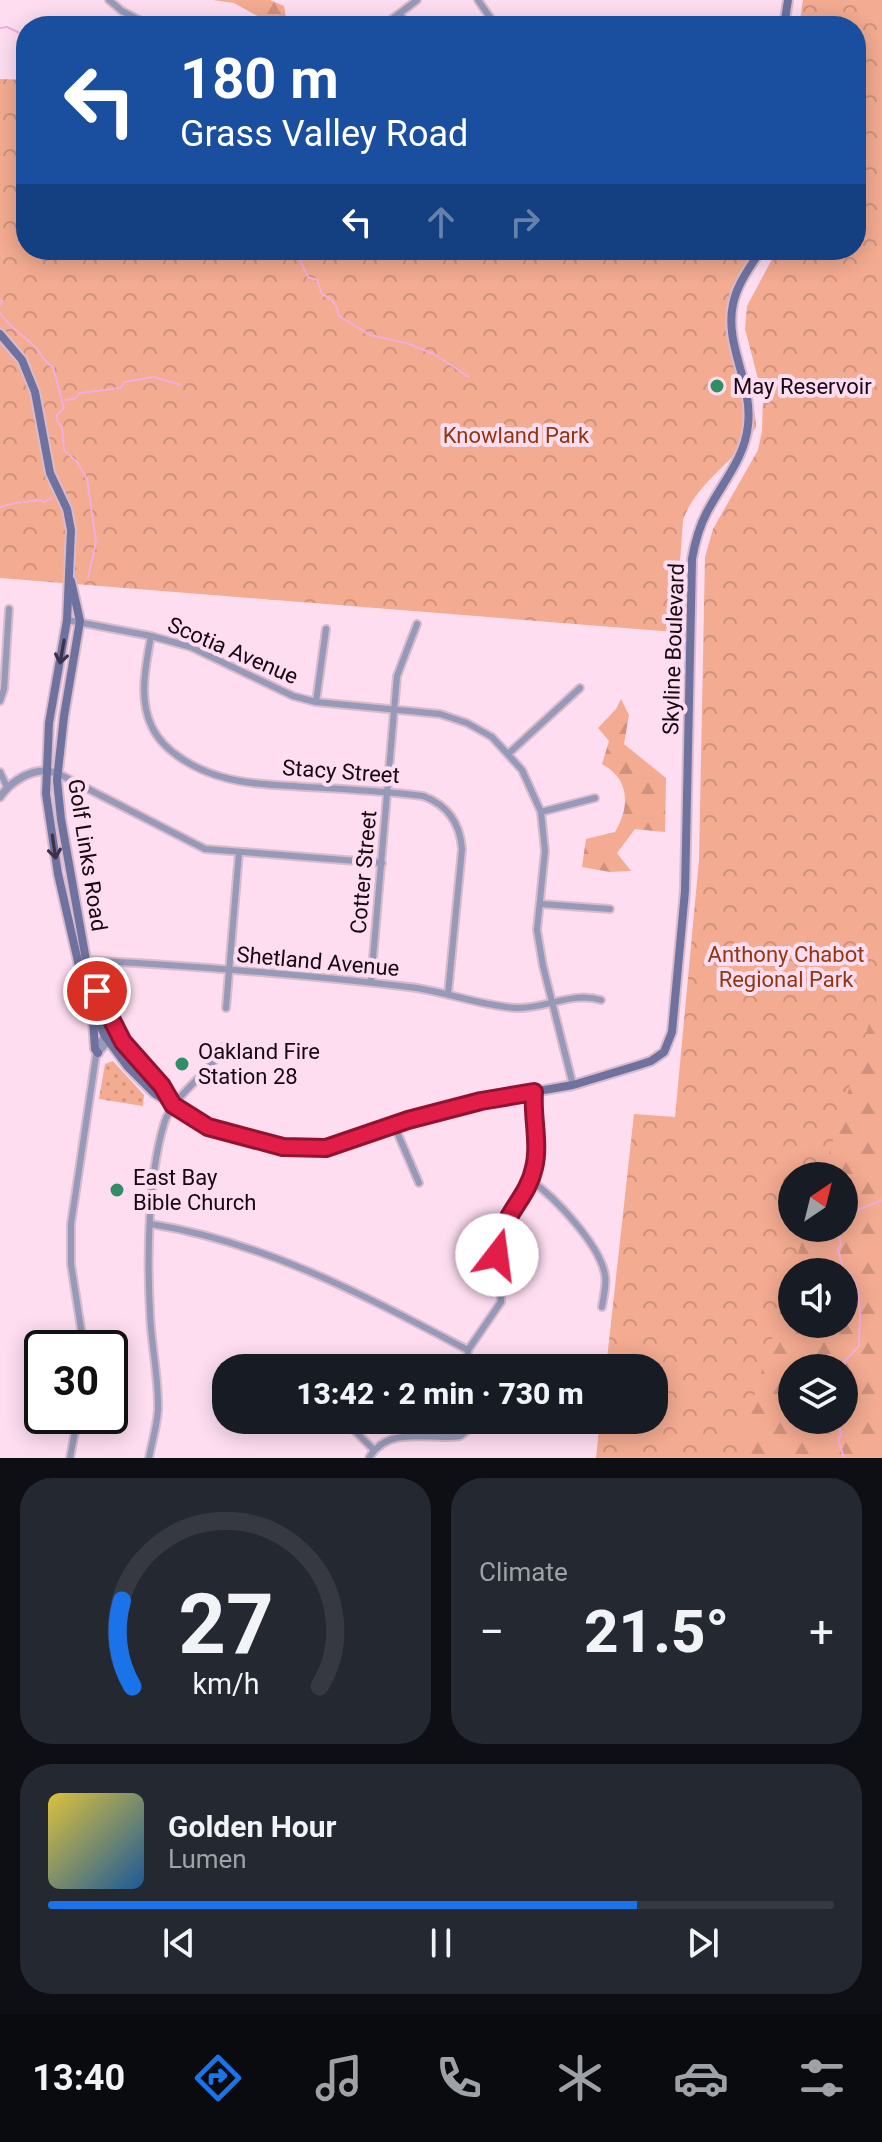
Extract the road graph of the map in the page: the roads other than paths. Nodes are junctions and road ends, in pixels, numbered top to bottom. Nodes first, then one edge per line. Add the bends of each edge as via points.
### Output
1 (109, 0) edge
2 (417, 0) edge
3 (400, 15) edge
4 (131, 16) edge
5 (755, 260) edge
6 (0, 334) edge
7 (69, 575) junction
8 (9, 609) dead end
9 (67, 620) junction
10 (80, 621) junction
11 (417, 624) dead end
12 (326, 629) dead end
13 (151, 636) junction
14 (580, 688) dead end
15 (0, 701) edge
16 (316, 702) junction
17 (394, 709) junction
18 (508, 754) junction
19 (47, 770) junction
20 (0, 772) edge
21 (57, 773) junction
22 (7, 787) junction
23 (387, 792) junction
24 (0, 797) edge
25 (595, 798) dead end
26 (541, 812) junction
27 (239, 852) junction
28 (382, 863) junction
29 (541, 904) junction
30 (610, 909) dead end
31 (81, 960) junction
32 (229, 971) junction
33 (371, 982) junction
34 (448, 994) junction
35 (601, 1000) dead end
36 (553, 1003) junction
37 (226, 1008) dead end
38 (93, 1014) junction
39 (117, 1033) junction
40 (107, 1038) junction
41 (223, 1047) dead end
42 (98, 1053) junction
43 (651, 1061) joint
44 (573, 1085) junction
45 (534, 1092) junction
46 (173, 1105) junction
47 (394, 1125) junction
48 (530, 1180) junction
49 (419, 1183) dead end
50 (151, 1224) junction
51 (602, 1307) dead end
52 (81, 1330) edge
53 (468, 1350) junction
54 (468, 1354) edge
55 (75, 1434) edge
56 (358, 1434) edge
57 (463, 1434) edge
58 (374, 1450) junction
59 (70, 1458) edge
60 (149, 1458) edge
61 (369, 1458) edge

1 - 4 street
2 - 3 street
5 - 43 main road, Skyline Boulevard via 740,284 731,318 748,397 747,435 702,523 692,559 684,918 671,1039
6 - 7 main road, Golf Links Road via 22,360 35,392 50,473 71,530
7 - 9 main road, Golf Links Road
7 - 10 main road, Golf Links Road
8 - 15 street
9 - 10 street, Scotia Avenue
9 -> 19 main road, Golf Links Road via 49,723
10 - 13 street, Scotia Avenue
10 - 21 main road, Golf Links Road
11 - 17 street, Cotter Street via 397,676
12 - 16 street
13 - 16 street, Scotia Avenue via 191,647
13 - 23 street, Stacy Street via 145,703 151,727 167,749 225,778
14 - 18 street
16 - 17 street, Scotia Avenue
17 - 18 street, Scotia Avenue via 467,723
17 - 23 street, Cotter Street
18 - 26 street, Scotia Avenue
19 - 21 street
19 - 22 street
19 -> 31 main road, Golf Links Road via 58,874
20 - 22 street
21 - 27 street via 205,849
21 - 31 main road, Golf Links Road
22 - 24 street
23 - 28 street, Cotter Street
23 - 34 street, Stacy Street via 434,800 459,828 462,849
25 - 26 street
26 - 29 street, Scotia Avenue
27 - 28 street
27 - 32 street
28 - 33 street, Cotter Street
29 - 30 street
29 - 36 street, Scotia Avenue via 537,930
31 - 32 street, Shetland Avenue
31 - 38 main road, Golf Links Road
31 - 39 main road, Golf Links Road
32 - 33 street, Shetland Avenue
32 - 37 street
33 - 34 street, Shetland Avenue
34 - 36 street, Shetland Avenue via 515,1008
35 - 36 street, Shetland Avenue via 576,997
36 - 44 street, Scotia Avenue
38 - 40 main road, Golf Links Road
38 - 42 main road
39 - 40 street
39 - 46 main road, Golf Links Road
40 - 42 street via 98,1043
40 - 46 main road, Golf Links Road via 143,1083
41 - 46 street via 209,1070
42 - 52 street via 71,1224
43 - 44 main road, Golf Links Road
44 - 45 main road, Golf Links Road
45 - 47 main road, Golf Links Road
45 - 48 street via 536,1155
46 - 47 main road, Golf Links Road via 208,1127 283,1147 326,1148
46 - 50 street via 159,1148
47 - 49 street
48 - 51 street via 587,1237 606,1276
48 - 53 street via 498,1240 501,1302
50 - 53 street via 245,1245 306,1268
50 - 60 street via 149,1299 158,1413
53 - 54 street
55 - 59 street
56 - 58 street
57 - 58 street via 404,1436
58 - 61 street

